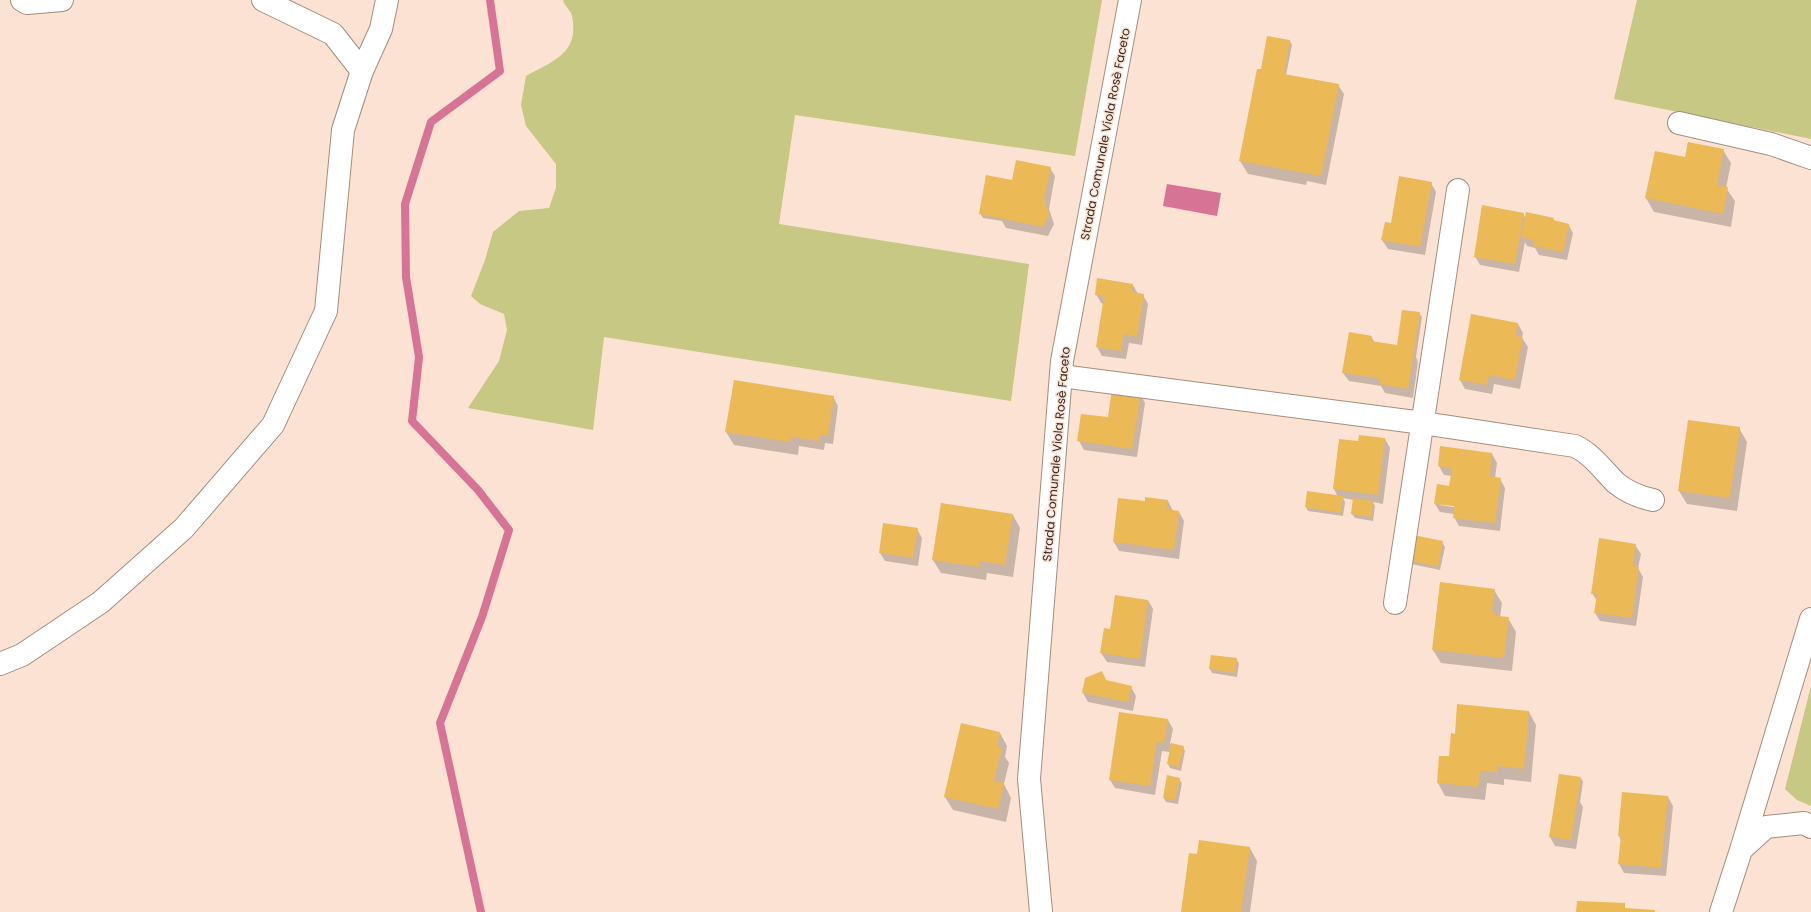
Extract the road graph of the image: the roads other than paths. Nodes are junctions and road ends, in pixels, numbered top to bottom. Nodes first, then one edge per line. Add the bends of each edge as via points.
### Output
1 (22, 0) edge
2 (62, 0) edge
3 (263, 0) edge
4 (387, 0) edge
5 (1130, 0) edge
6 (362, 71) junction
7 (1679, 123) dead end
8 (1811, 158) edge
9 (1458, 190) dead end
10 (1061, 376) junction
11 (1422, 423) junction
12 (1652, 500) dead end
13 (1394, 603) dead end
14 (1811, 619) edge
15 (0, 664) edge
16 (1811, 827) edge
17 (1741, 850) junction
18 (1041, 912) edge
19 (1721, 912) edge

1 - 2 street via 27,3
3 - 6 street via 333,34
4 - 6 street via 381,29
5 - 10 street, Strada Comunale Viola Rosè Faceto
6 - 15 street via 343,130 326,311 272,425 184,528 101,602 22,655
7 - 8 street via 1771,144
9 - 11 street
10 - 11 street
10 - 18 street, Strada Comunale Viola Rosè Faceto via 1029,779
11 - 12 street via 1575,446 1584,450 1617,484
11 - 13 street
14 - 17 street
16 - 17 street via 1804,823 1766,827
17 - 19 street

